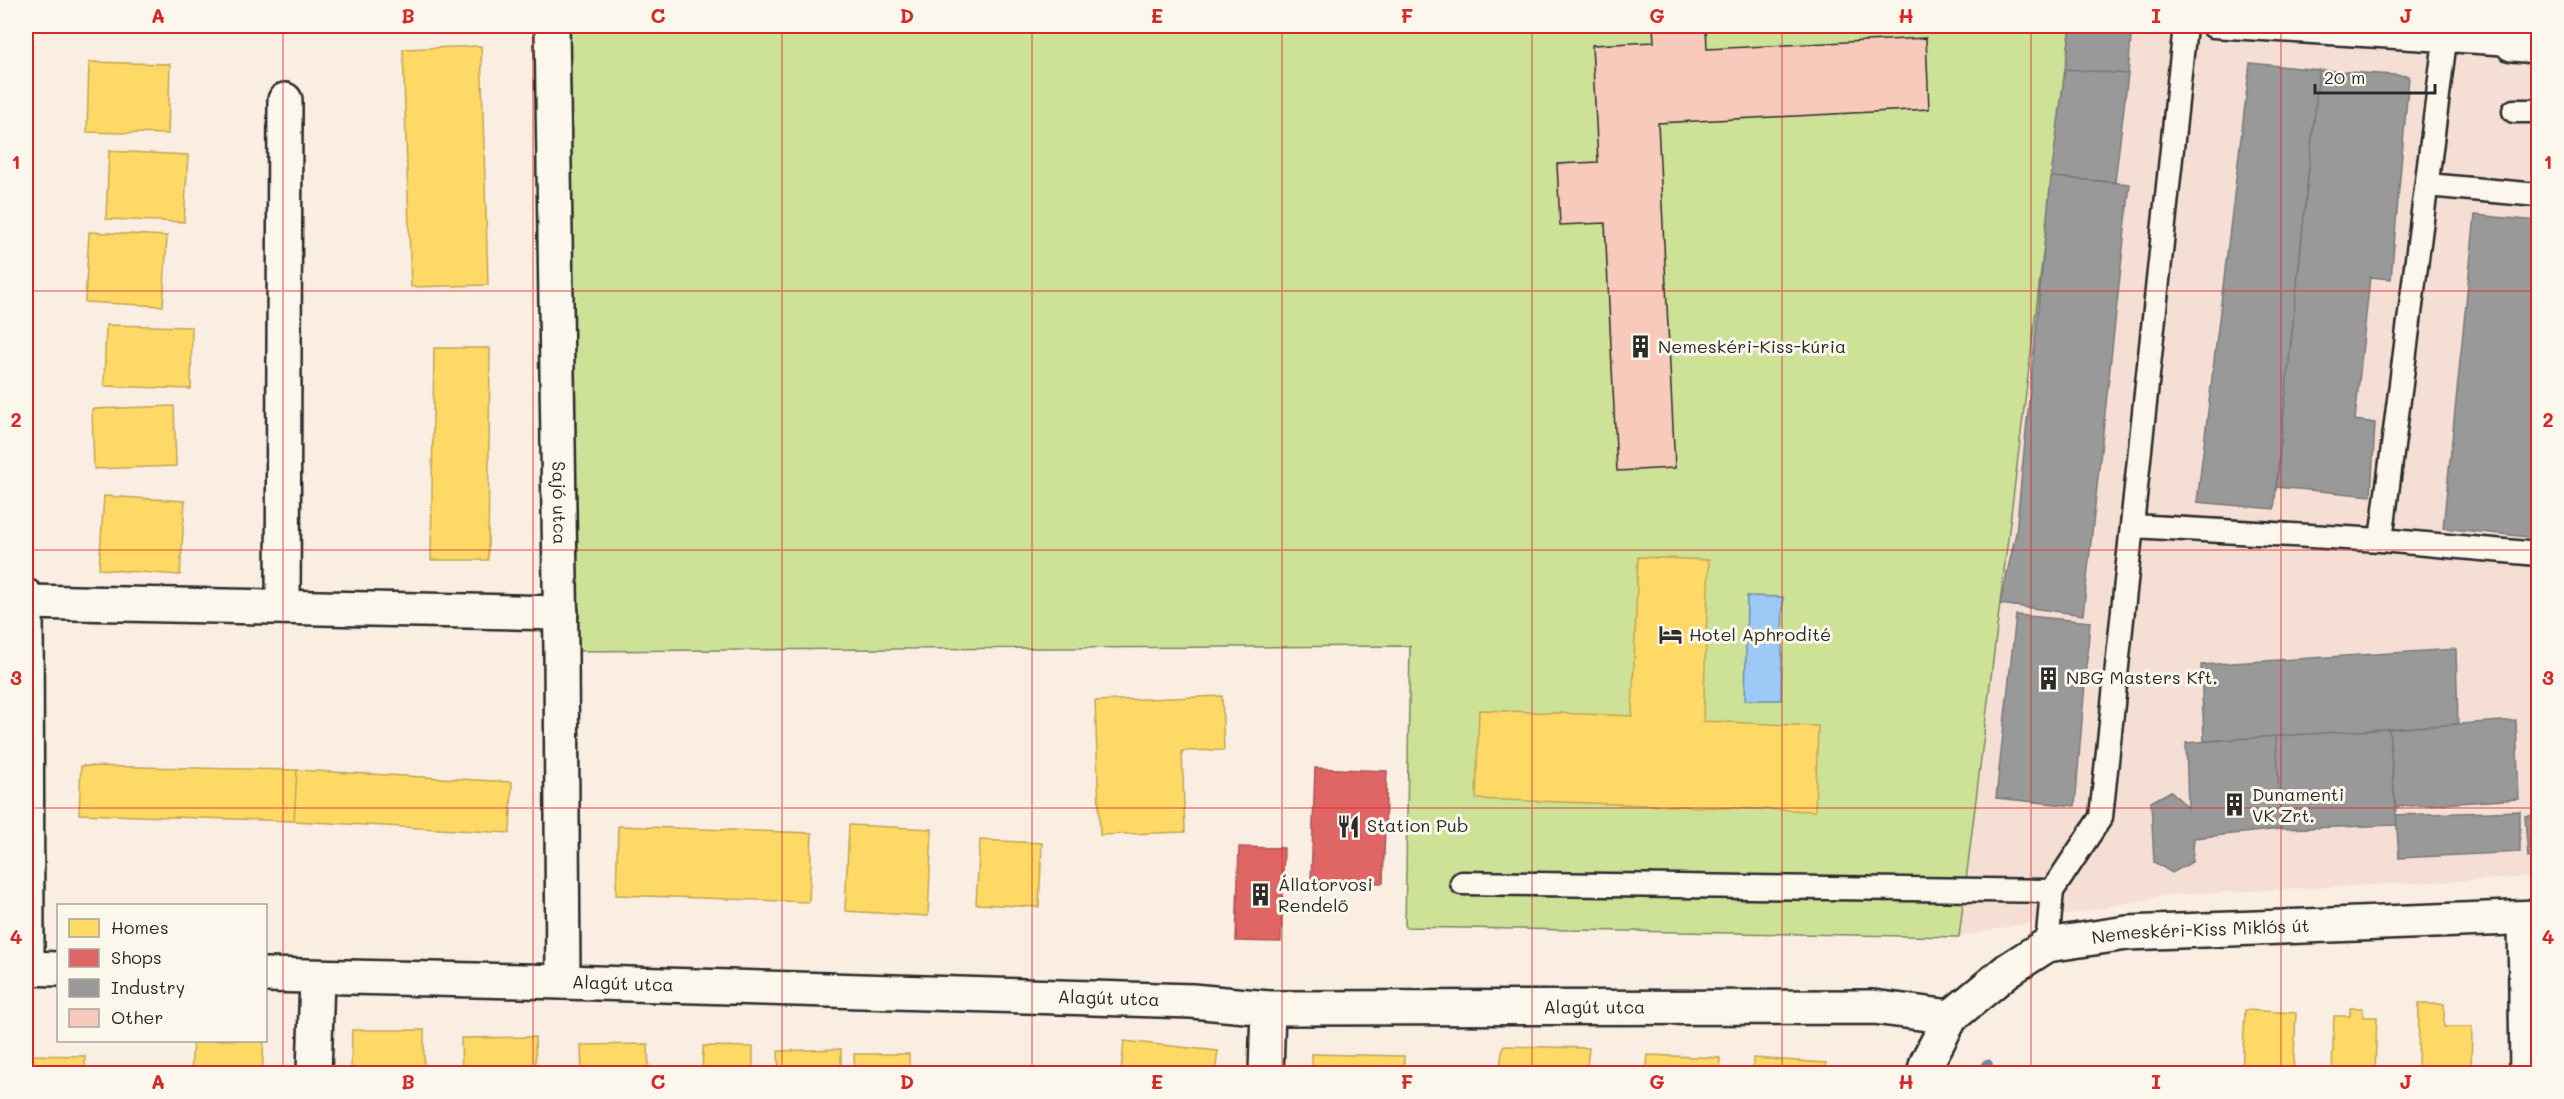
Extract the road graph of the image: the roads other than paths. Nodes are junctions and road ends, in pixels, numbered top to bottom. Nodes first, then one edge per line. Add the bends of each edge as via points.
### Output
1 (552, 26) edge
2 (2185, 26) edge
3 (2213, 26) edge
4 (2445, 40) junction
5 (2525, 45) edge
6 (285, 100) dead end
7 (2514, 111) dead end
8 (2538, 111) edge
9 (2427, 185) junction
10 (2538, 195) edge
11 (2133, 526) junction
12 (2381, 540) junction
13 (2538, 554) edge
14 (26, 596) edge
15 (26, 602) edge
16 (283, 607) junction
17 (561, 613) junction
18 (1462, 883) dead end
19 (2052, 891) junction
20 (2532, 917) edge
21 (2047, 945) junction
22 (37, 968) edge
23 (267, 975) edge
24 (317, 977) junction
25 (563, 982) junction
26 (1268, 1008) junction
27 (1951, 1017) junction
28 (314, 1074) edge
29 (1266, 1074) edge
30 (1924, 1074) edge
31 (2527, 1074) edge

1 - 17 street, Sajó utca
2 - 11 lane
3 - 4 lane
4 - 5 lane
4 - 9 lane
6 - 16 street
7 - 8 lane
9 - 10 lane
9 - 12 lane
11 - 12 lane
11 - 19 lane via 2101,817
12 - 13 lane
14 - 15 street
15 - 16 street
15 - 22 street
16 - 17 street
17 - 25 street, Sajó utca
18 - 19 lane
19 - 21 lane
20 - 21 street, Nemeskéri-Kiss Miklós út via 2127,933
20 - 31 street
21 - 27 street, Nemeskéri-Kiss Miklós út via 2008,970
23 - 24 street, Alagút utca
24 - 25 street, Alagút utca
24 - 28 street
25 - 26 street, Alagút utca via 1192,1000
26 - 27 street, Alagút utca via 1873,1006
26 - 29 street
27 - 30 street, Nemeskéri-Kiss Miklós út

